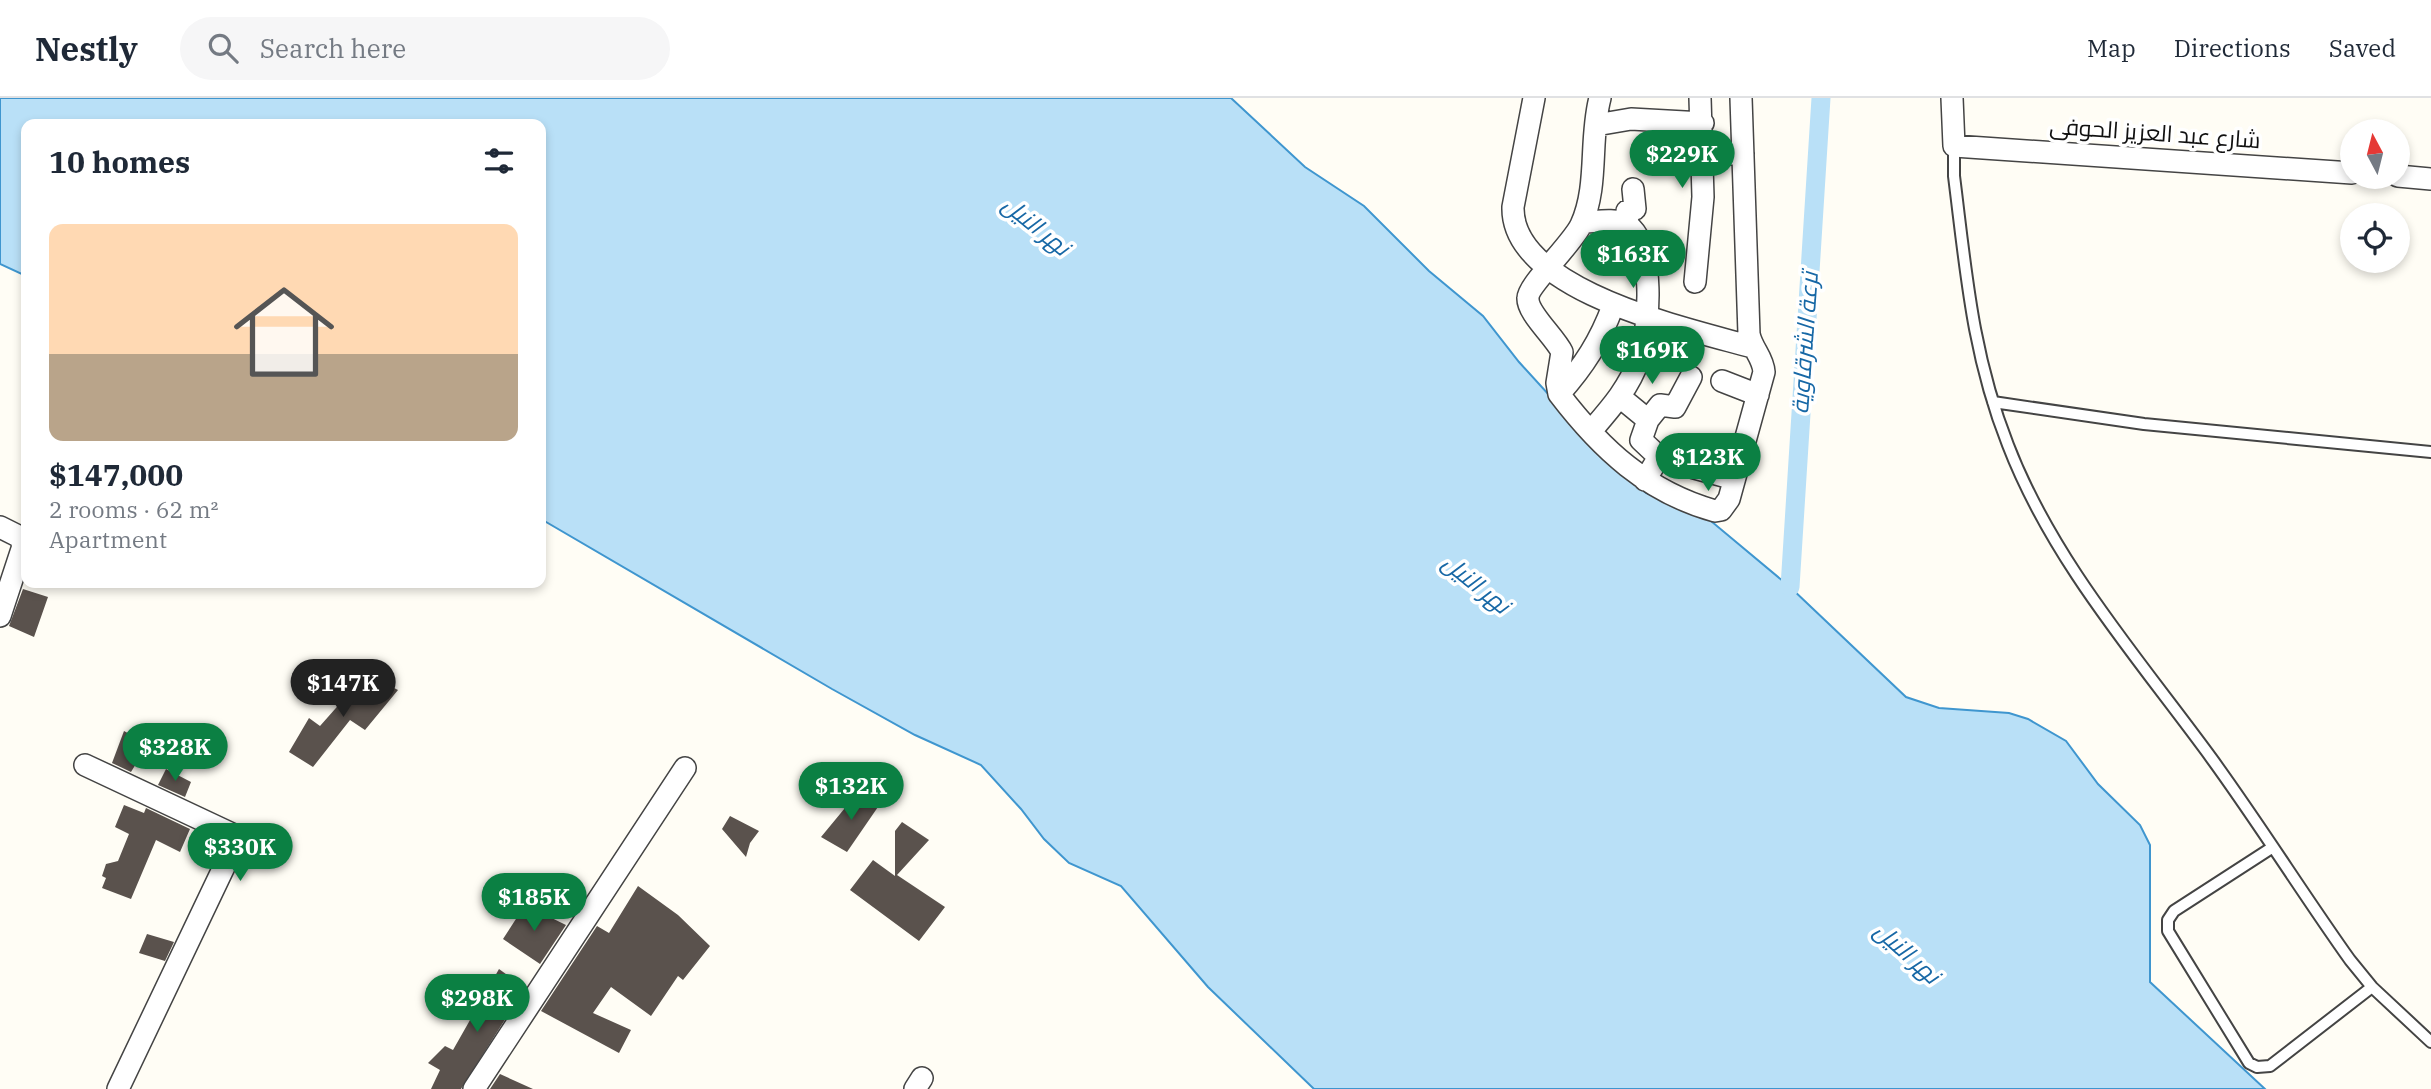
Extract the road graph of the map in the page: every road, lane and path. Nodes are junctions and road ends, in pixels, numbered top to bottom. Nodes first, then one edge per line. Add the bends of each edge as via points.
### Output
1 (1534, 98) edge
2 (1600, 98) edge
3 (1700, 98) edge
4 (1741, 98) edge
5 (1952, 98) edge
6 (1703, 123) junction
7 (1596, 125) junction
8 (1954, 146) junction
9 (1703, 154) junction
10 (1743, 154) junction
11 (2340, 172) edge
12 (2410, 177) edge
13 (2431, 179) edge
14 (1633, 189) dead end
15 (1583, 222) junction
16 (1628, 226) junction
17 (1549, 268) junction
18 (1695, 282) dead end
19 (1613, 306) junction
20 (1648, 317) junction
21 (1752, 347) junction
22 (1691, 377) dead end
23 (1722, 381) dead end
24 (1559, 394) junction
25 (1758, 395) junction
26 (1620, 397) junction
27 (1993, 402) junction
28 (1648, 420) junction
29 (1591, 431) junction
30 (2431, 452) edge
31 (1693, 468) dead end
32 (1734, 479) junction
33 (1645, 480) junction
34 (0, 527) edge
35 (21, 539) edge
36 (21, 553) edge
37 (0, 615) edge
38 (85, 765) dead end
39 (685, 768) dead end
40 (2273, 847) junction
41 (2372, 987) junction
42 (2431, 1042) edge
43 (118, 1089) edge
44 (474, 1089) edge

1 - 17 street via 1512,221 1524,245
2 - 7 street
3 - 6 street
4 - 10 street
5 - 8 street
6 - 7 street via 1666,119
6 - 9 street
7 - 15 street
8 - 11 street, شارع عبد العزيز الحوفى
8 - 27 lane via 1974,337
9 - 10 street
9 - 18 street
10 - 21 street
12 - 13 street
14 - 16 street via 1635,209 1627,211
15 - 16 street
15 - 17 street
16 - 20 street via 1643,254
17 - 19 street
17 - 24 street via 1530,292 1529,305 1562,352
19 - 20 street
19 - 24 street via 1583,367
20 - 21 street
20 - 26 street via 1640,359
21 - 25 street via 1763,362
22 - 28 street via 1675,407 1660,405
23 - 25 street
24 - 29 street
25 - 32 street
26 - 28 street
26 - 29 street
27 - 30 lane via 2158,425
27 - 40 lane via 2030,495 2064,554
28 - 33 street via 1641,440 1659,457
29 - 33 street
31 - 32 street
32 - 33 street via 1721,510 1685,502
34 - 35 street
36 - 37 street
38 - 43 street via 232,834 234,839
39 - 44 street
40 - 41 lane
40 - 41 lane via 2174,911 2168,920 2168,930 2249,1063 2270,1066
41 - 42 lane

